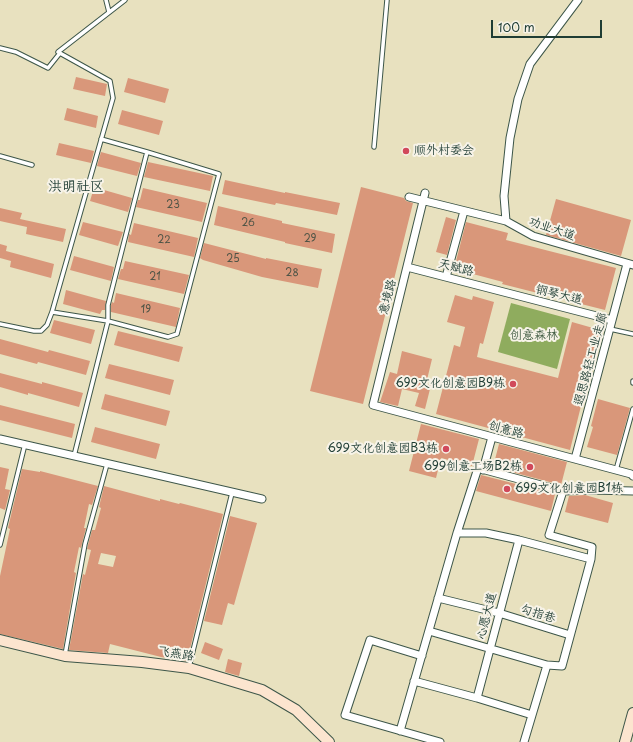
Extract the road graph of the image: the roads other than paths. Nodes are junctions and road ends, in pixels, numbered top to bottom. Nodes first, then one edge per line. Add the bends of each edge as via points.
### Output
1 (106, 0) edge
2 (125, 0) edge
3 (387, 0) edge
4 (578, 0) edge
5 (109, 12) junction
6 (0, 48) edge
7 (60, 53) junction
8 (101, 139) junction
9 (374, 147) dead end
10 (147, 152) junction
11 (0, 156) edge
12 (32, 165) dead end
13 (425, 193) dead end
14 (409, 197) dead end
15 (423, 201) junction
16 (464, 211) junction
17 (506, 221) junction
18 (630, 265) edge
19 (407, 267) junction
20 (446, 277) junction
21 (500, 291) joint
22 (52, 312) junction
23 (612, 320) junction
24 (108, 321) junction
25 (0, 324) edge
26 (610, 329) junction
27 (633, 334) edge
28 (373, 406) joint
29 (633, 409) edge
30 (492, 437) junction
31 (0, 439) edge
32 (25, 444) junction
33 (74, 456) junction
34 (576, 459) junction
35 (107, 464) junction
36 (483, 470) junction
37 (616, 470) junction
38 (633, 476) edge
39 (563, 491) junction
40 (633, 491) edge
41 (232, 492) junction
42 (262, 499) dead end
43 (457, 533) junction
44 (519, 540) junction
45 (0, 545) edge
46 (591, 559) junction
47 (438, 598) junction
48 (499, 614) junction
49 (429, 631) junction
50 (570, 635) junction
51 (0, 640) edge
52 (490, 649) junction
53 (65, 656) junction
54 (422, 656) junction
55 (547, 665) junction
56 (189, 668) junction
57 (414, 681) junction
58 (477, 698) junction
59 (633, 713) edge
60 (532, 715) junction
61 (400, 731) junction
62 (329, 742) edge
63 (440, 742) edge
64 (524, 742) edge
65 (625, 742) edge

1 - 5 lane
2 - 5 lane
3 - 9 lane
4 - 17 street via 530,64 518,98 510,138 504,196
5 - 7 lane via 58,52
6 - 7 lane via 16,52 48,68
7 - 8 lane via 110,81 113,98
8 - 10 lane
8 - 22 lane
10 - 24 lane via 108,305
10 - 24 lane via 219,174 177,334 168,337
11 - 12 lane
13 - 15 street, 意境路
14 - 15 street, 功业大道
15 - 16 street, 功业大道
15 - 19 street, 意境路
16 - 17 street, 功业大道
16 - 20 street
17 - 18 street, 功业大道 via 533,236
18 - 23 street, 遐思路轻工业走廊
19 - 20 street, 天赋路
19 - 28 street, 意境路
20 - 21 street, 天赋路
21 - 23 street, 钢琴大道
22 - 24 lane
22 - 25 lane via 47,325 41,331
23 - 26 street, 遐思路轻工业走廊
24 - 33 lane
26 - 27 lane
26 - 34 street, 遐思路轻工业走廊
28 - 30 street, 创意路
29 - 37 lane
30 - 34 street, 创意路
30 - 36 street
31 - 32 street
32 - 33 street
32 - 45 lane
33 - 35 street
34 - 37 street, 创意路
35 - 41 street
35 - 53 lane via 85,544
36 - 39 street
36 - 43 street via 478,468
37 - 38 street, 创意路
39 - 40 street
39 - 46 street via 550,535 592,547
41 - 42 street
41 - 56 lane
43 - 44 street via 486,533
43 - 47 street
44 - 46 street
44 - 48 street, 心愿大道
46 - 50 street
47 - 48 street, 勾指巷
47 - 49 street
48 - 50 street, 勾指巷
48 - 52 street, 心愿大道
49 - 52 street
49 - 54 street
50 - 55 street via 562,666
51 - 53 street, 飞燕路
52 - 55 street
52 - 58 street, 心愿大道
53 - 56 street, 飞燕路
54 - 57 street
54 - 61 street via 370,640 345,715
55 - 60 street
56 - 62 street, 飞燕路 via 262,690 296,710
57 - 58 street
57 - 61 street
58 - 60 street
59 - 65 street
60 - 64 street
61 - 63 street

